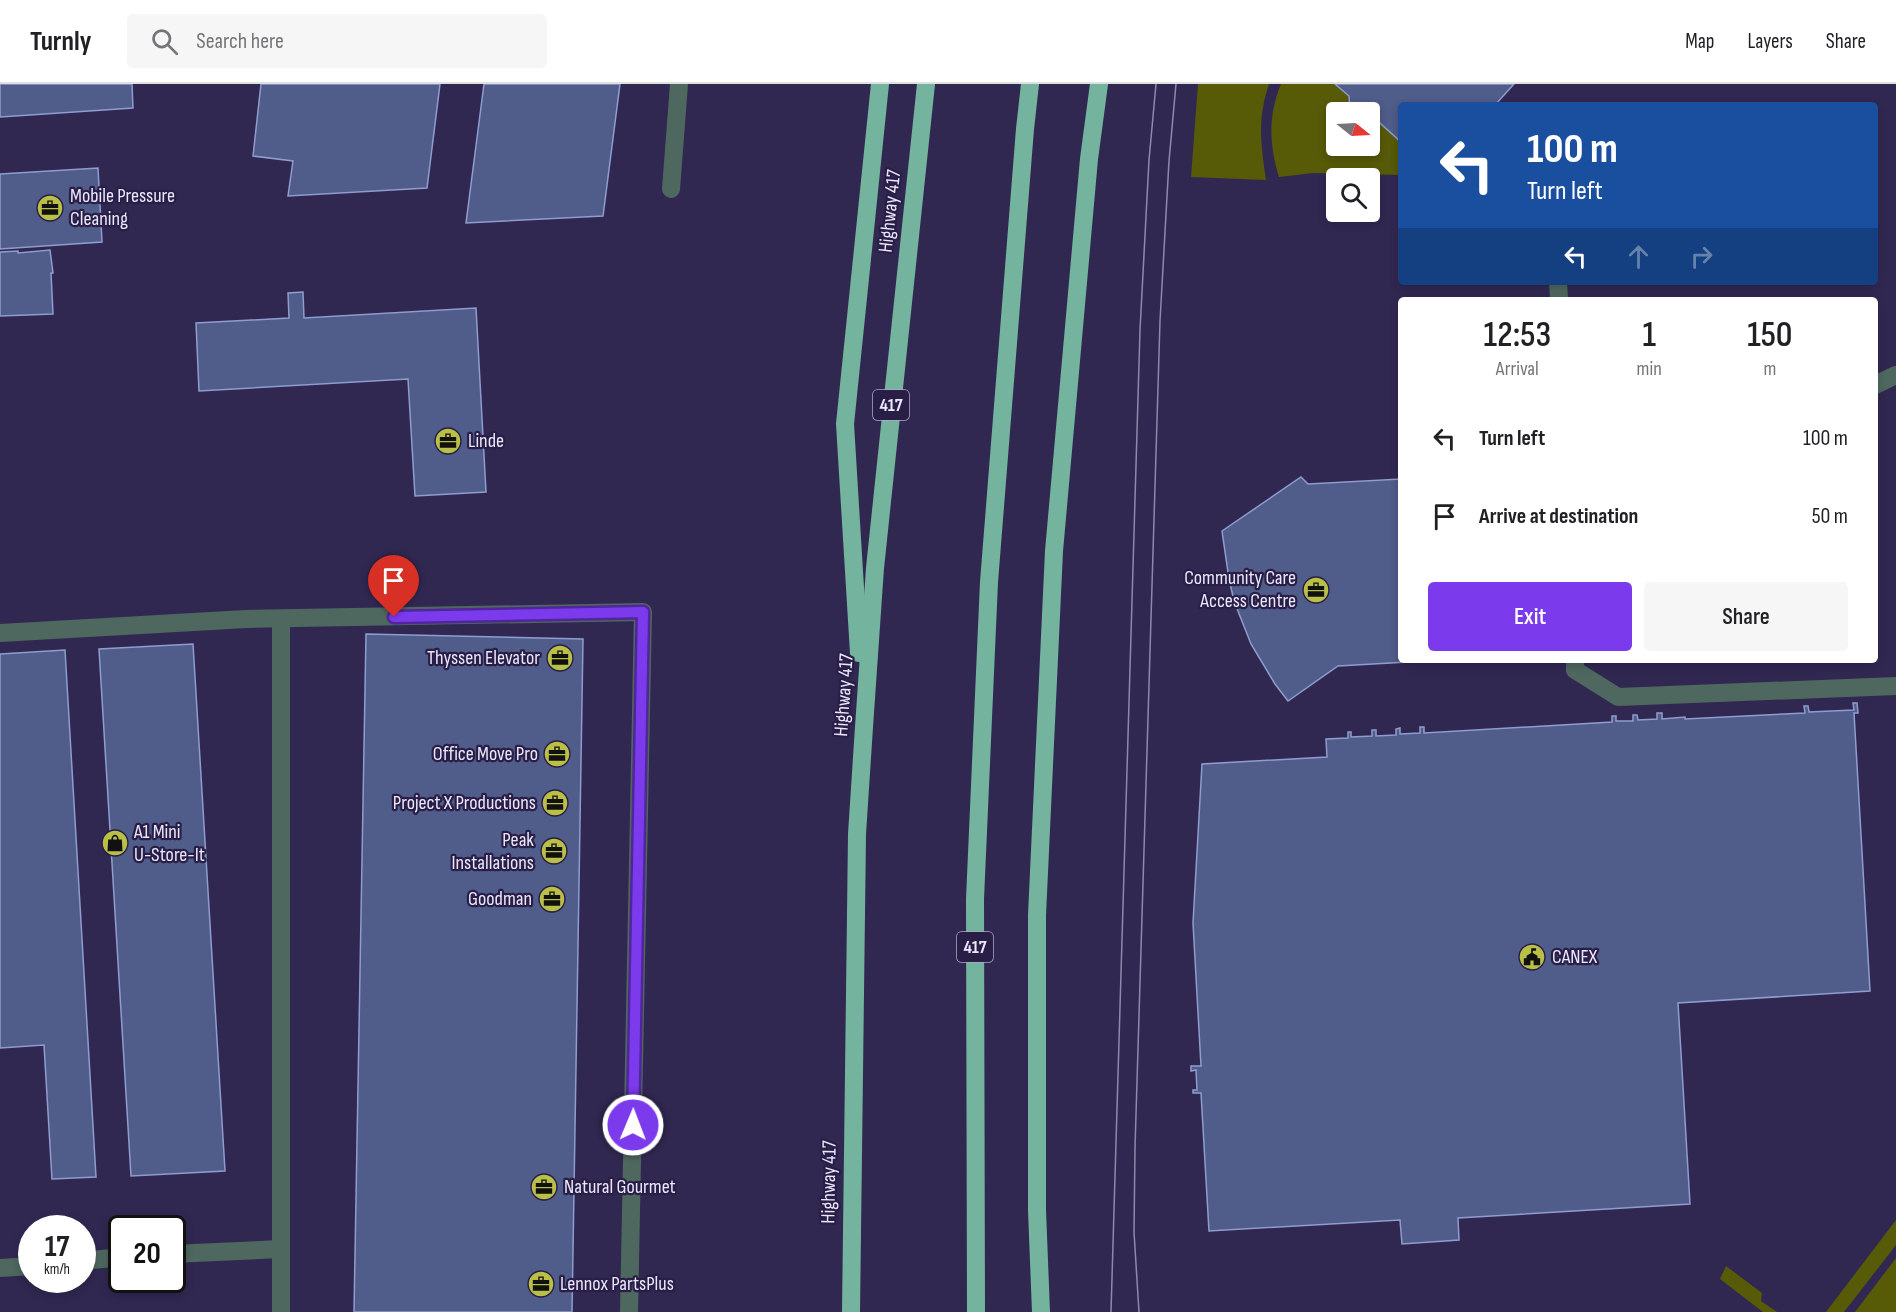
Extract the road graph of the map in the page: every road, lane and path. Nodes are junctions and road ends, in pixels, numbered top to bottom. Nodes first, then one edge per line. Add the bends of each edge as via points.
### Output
1 (679, 84) edge
2 (880, 84) edge
3 (926, 84) edge
4 (1030, 84) edge
5 (1099, 84) edge
6 (671, 189) dead end
7 (1896, 375) edge
8 (1878, 384) edge
9 (282, 619) junction
10 (0, 633) edge
11 (1575, 663) edge
12 (1896, 686) edge
13 (864, 727) junction
14 (281, 1249) junction
15 (186, 1253) edge
16 (18, 1267) edge
17 (0, 1268) edge
18 (280, 1312) edge
19 (629, 1312) edge
20 (851, 1312) edge
21 (976, 1312) edge
22 (1041, 1312) edge

1 - 6 street
2 - 13 highway via 845,424
3 - 13 highway, Highway 417 / 417 via 875,568
4 - 21 highway, 417 via 989,582 975,899
5 - 22 highway via 1053,551 1037,915
7 - 8 street
9 - 10 street
9 - 14 street
9 - 19 street via 643,612
11 - 12 street via 1575,670 1617,697
13 - 20 highway, Highway 417 / 417 via 857,834
14 - 15 street
14 - 18 street
16 - 17 street

